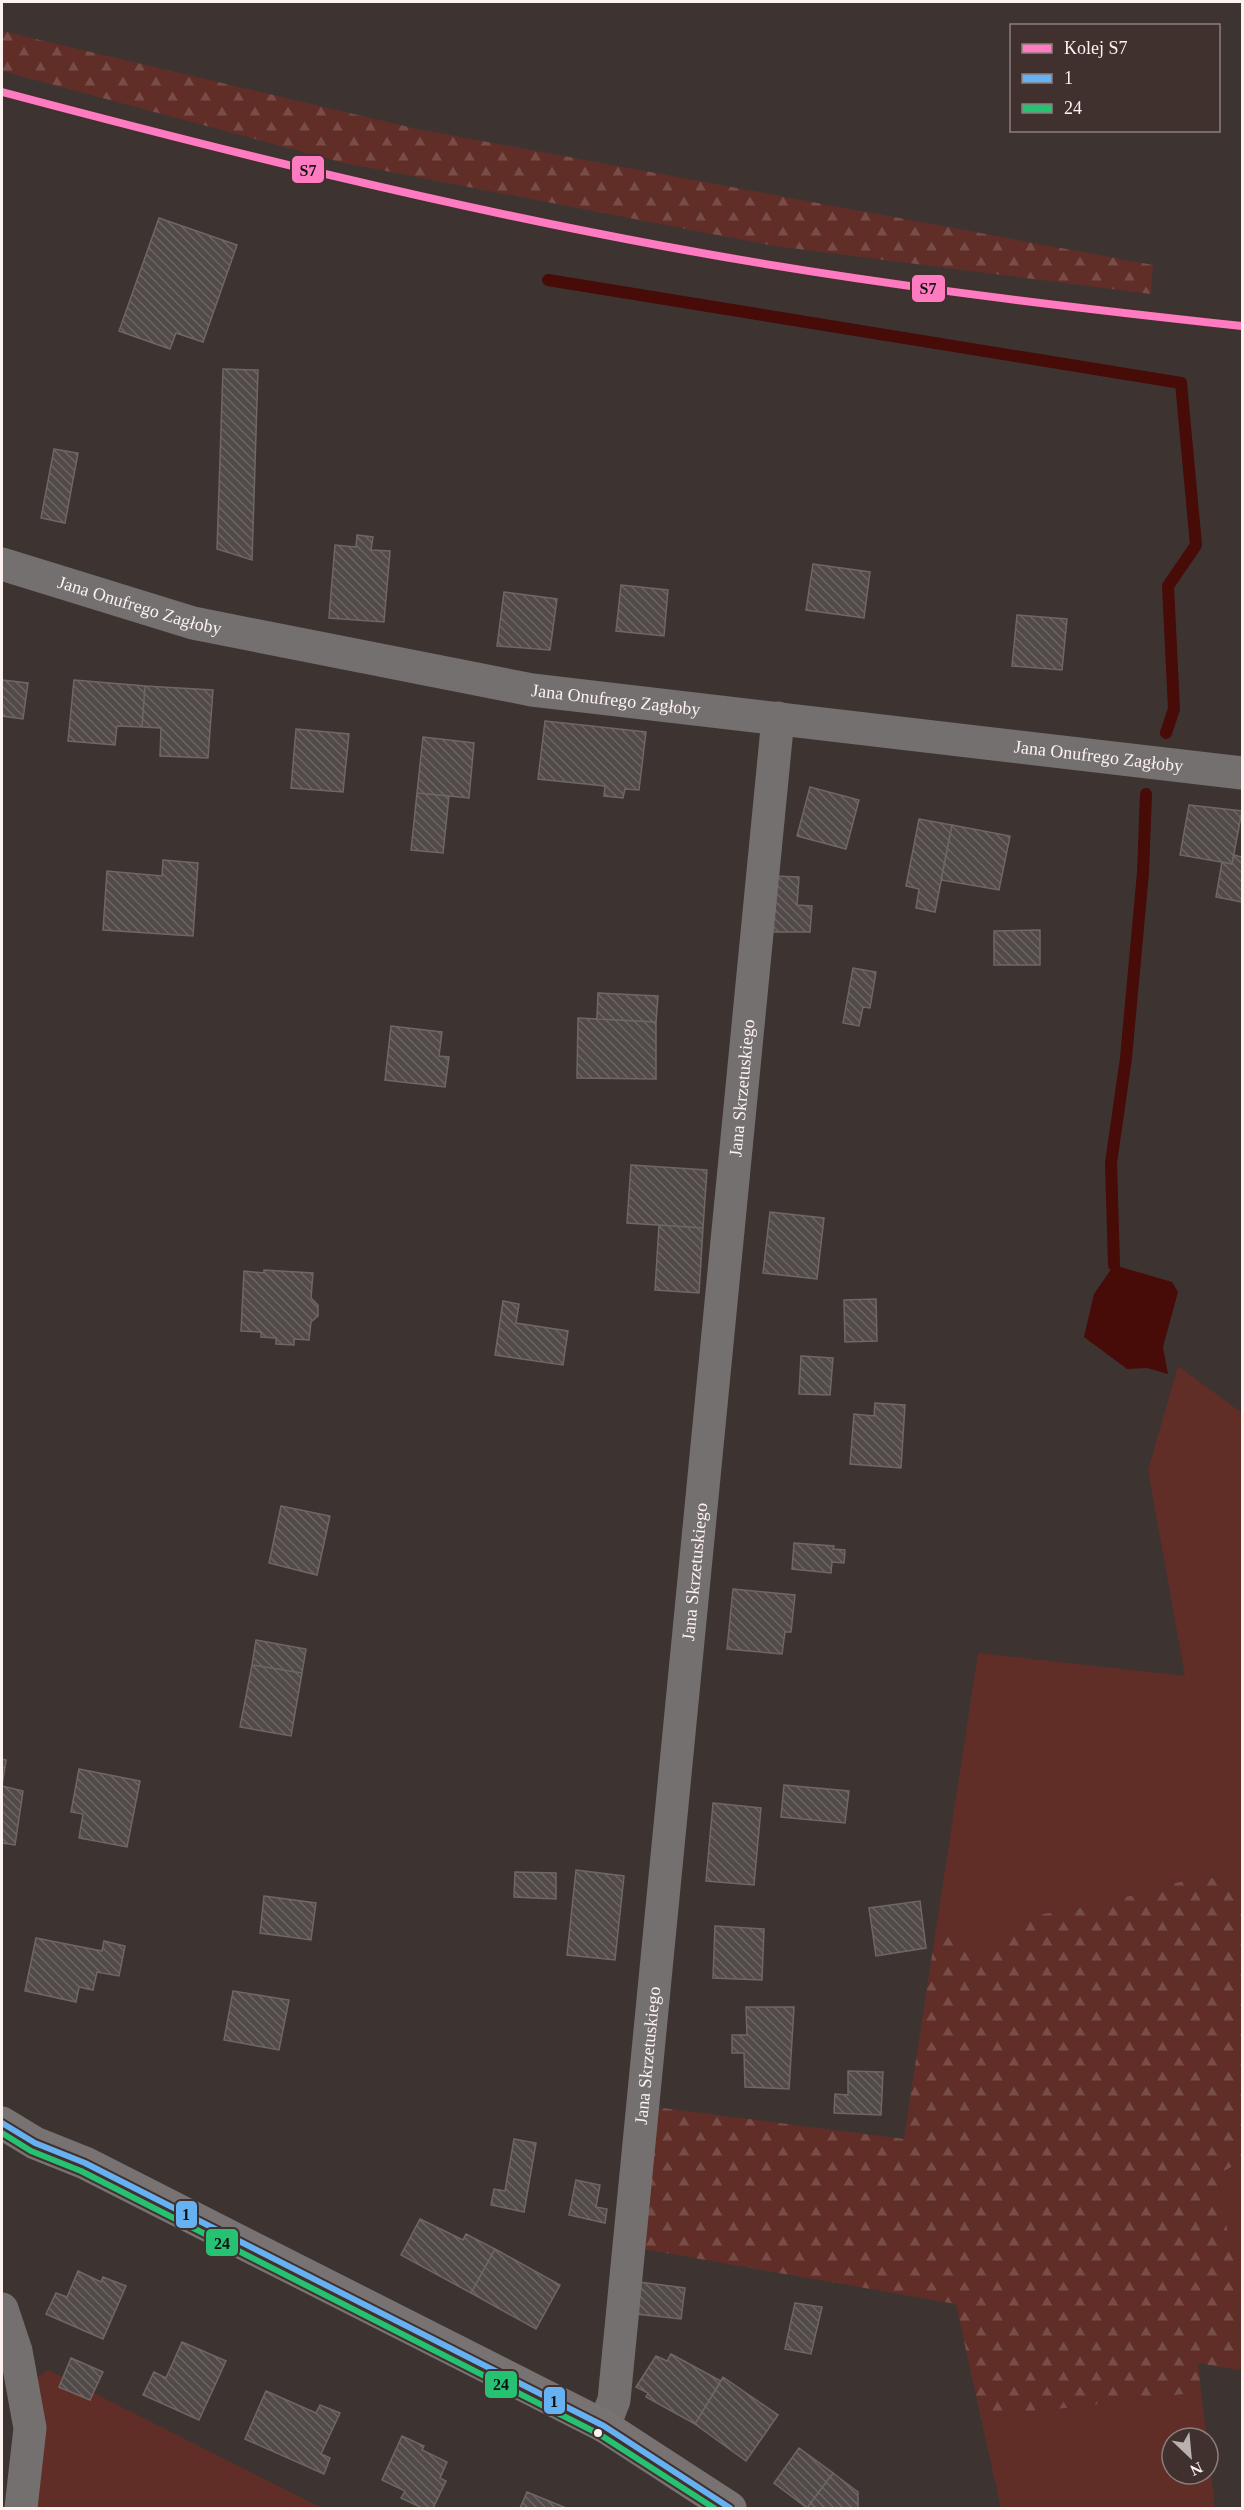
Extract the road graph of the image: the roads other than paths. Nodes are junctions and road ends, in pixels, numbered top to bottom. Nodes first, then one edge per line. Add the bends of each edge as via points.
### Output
1 (2, 564) edge
2 (778, 718) junction
3 (1242, 773) edge
4 (4, 2132) edge
5 (2, 2309) edge
6 (604, 2426) junction
7 (715, 2503) edge
8 (21, 2508) edge

1 - 2 street, Jana Onufrego Zagłoby via 216,628 532,690
2 - 3 street, Jana Onufrego Zagłoby
2 - 6 street, Jana Skrzetuskiego via 614,2400
4 - 6 street via 85,2163
5 - 8 street via 16,2351 30,2428
6 - 7 street

